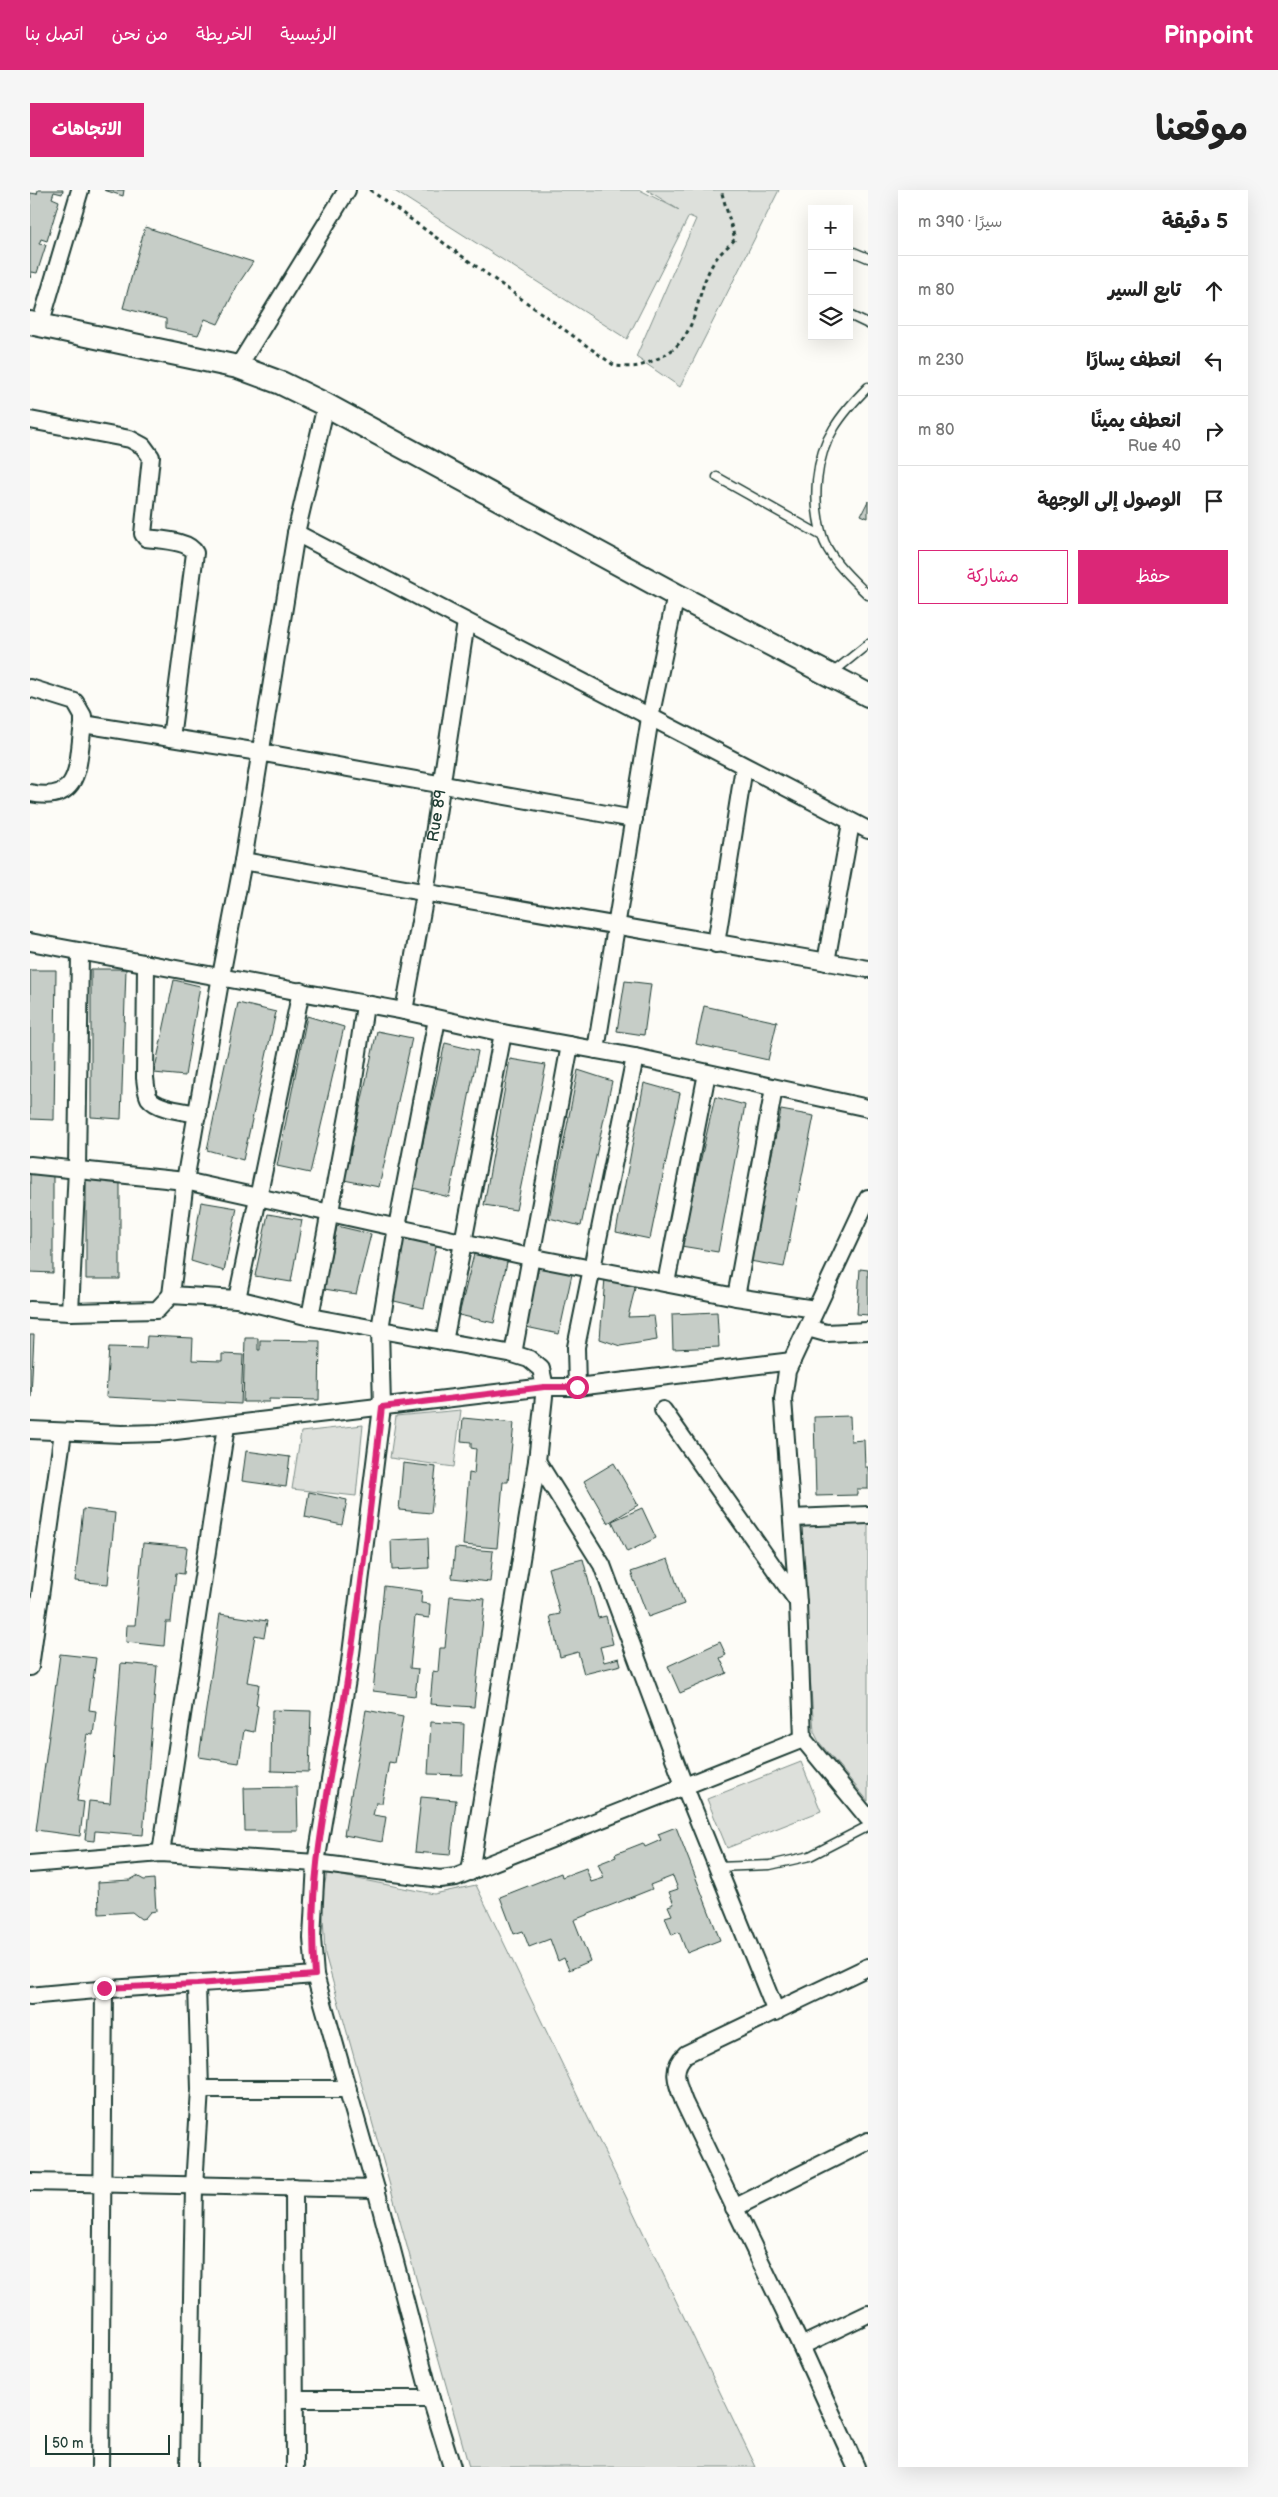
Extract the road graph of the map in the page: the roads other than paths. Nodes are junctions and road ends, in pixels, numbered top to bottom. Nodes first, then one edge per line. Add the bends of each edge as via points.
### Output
1 (80, 190) edge
2 (347, 190) edge
3 (853, 252) edge
4 (868, 258) edge
5 (853, 317) edge
6 (35, 324) edge
7 (868, 324) edge
8 (238, 367) junction
9 (868, 387) edge
10 (326, 405) junction
11 (30, 420) edge
12 (717, 477) dead end
13 (296, 533) junction
14 (822, 536) junction
15 (676, 595) junction
16 (868, 595) edge
17 (466, 622) junction
18 (868, 644) edge
19 (829, 675) junction
20 (30, 688) edge
21 (868, 695) edge
22 (650, 718) junction
23 (83, 724) junction
24 (171, 738) junction
25 (259, 752) junction
26 (744, 767) junction
27 (442, 785) junction
28 (30, 793) edge
29 (634, 819) junction
30 (851, 823) junction
31 (868, 830) edge
32 (244, 861) junction
33 (426, 894) junction
34 (616, 927) junction
35 (30, 942) edge
36 (716, 944) junction
37 (80, 953) junction
38 (826, 962) junction
39 (146, 965) junction
40 (868, 969) edge
41 (221, 976) junction
42 (301, 992) junction
43 (365, 1005) junction
44 (404, 1011) junction
45 (437, 1019) junction
46 (504, 1033) junction
47 (570, 1045) junction
48 (596, 1050) junction
49 (635, 1057) junction
50 (706, 1072) junction
51 (774, 1088) junction
52 (868, 1108) edge
53 (198, 1114) junction
54 (30, 1165) edge
55 (77, 1169) junction
56 (185, 1181) junction
57 (259, 1198) junction
58 (868, 1198) edge
59 (328, 1213) junction
60 (397, 1227) junction
61 (464, 1241) junction
62 (530, 1257) junction
63 (590, 1267) junction
64 (666, 1283) junction
65 (171, 1296) junction
66 (736, 1297) junction
67 (237, 1299) junction
68 (815, 1309) junction
69 (30, 1310) edge
70 (70, 1312) junction
71 (310, 1317) junction
72 (808, 1328) junction
73 (380, 1329) junction
74 (868, 1331) edge
75 (444, 1342) junction
76 (513, 1354) junction
77 (792, 1361) junction
78 (544, 1387) junction
79 (577, 1387) junction
80 (382, 1407) junction
81 (663, 1410) dead end
82 (226, 1426) junction
83 (30, 1430) edge
84 (64, 1432) junction
85 (537, 1461) junction
86 (868, 1515) edge
87 (792, 1518) junction
88 (798, 1603) junction
89 (32, 1642) edge
90 (30, 1667) edge
91 (803, 1739) junction
92 (684, 1785) junction
93 (868, 1818) edge
94 (868, 1826) edge
95 (161, 1853) junction
96 (316, 1863) junction
97 (30, 1864) edge
98 (717, 1867) junction
99 (470, 1872) junction
100 (868, 1967) edge
101 (315, 1975) junction
102 (197, 1984) junction
103 (104, 1988) junction
104 (30, 1996) edge
105 (776, 2012) junction
106 (200, 2089) junction
107 (348, 2089) junction
108 (868, 2141) edge
109 (30, 2182) edge
110 (102, 2183) junction
111 (194, 2186) junction
112 (294, 2187) junction
113 (376, 2189) junction
114 (734, 2208) junction
115 (868, 2314) edge
116 (802, 2346) junction
117 (295, 2399) junction
118 (431, 2399) junction
119 (100, 2467) edge
120 (189, 2467) edge
121 (295, 2467) edge
122 (452, 2467) edge
123 (856, 2467) edge

1 - 6 street
2 - 8 street
3 - 4 lane
5 - 7 lane
6 - 8 street
8 - 10 street
9 - 14 lane via 834,428 819,466 816,496
10 - 13 street
10 - 15 street
11 - 24 street via 130,439 143,446 151,457 143,534 146,538 186,545 195,552
12 - 14 lane
13 - 17 street
13 - 25 street
14 - 16 lane via 832,554
15 - 19 street
15 - 22 street
17 - 22 street
17 - 27 street, Rue 89
18 - 19 lane
19 - 21 street
20 - 23 street via 75,702 83,716
22 - 26 street
22 - 29 street
23 - 24 street
23 - 28 street via 75,780 67,790 56,795
24 - 25 street
25 - 27 street
25 - 32 street
26 - 30 street
26 - 36 street
27 - 29 street
27 - 33 street, Rue 89
29 - 34 street
30 - 31 street
30 - 38 street
32 - 33 street
32 - 41 street
33 - 34 street
33 - 44 street, Rue 89
34 - 36 street
34 - 48 street
35 - 37 street
36 - 38 street
37 - 39 street
37 - 55 street
38 - 40 street
39 - 41 street
39 - 53 street via 147,1093 152,1101 162,1106
41 - 42 street
41 - 53 street
42 - 43 street
42 - 57 street
43 - 44 street
43 - 59 street via 351,1100
44 - 45 street
45 - 46 street
45 - 60 street
46 - 47 street
46 - 61 street
47 - 48 street
47 - 62 street
48 - 49 street
49 - 50 street
49 - 63 street
50 - 51 street
50 - 64 street
51 - 52 street
51 - 66 street
53 - 56 street
54 - 55 street
55 - 56 street
55 - 70 street
56 - 57 street
56 - 65 street
57 - 59 street
57 - 67 street
58 - 68 street
59 - 60 street
59 - 71 street
60 - 61 street
60 - 73 street
61 - 62 street
61 - 75 street
62 - 63 street
62 - 76 street
63 - 64 street
63 - 79 street via 576,1347
64 - 66 street
65 - 67 street
65 - 70 street via 157,1310
66 - 68 street
67 - 71 street
68 - 72 street
69 - 70 street
71 - 73 street
72 - 74 street via 826,1333
72 - 77 street
73 - 75 street
73 - 80 street
75 - 76 street
76 - 78 street via 529,1359 542,1369
77 - 79 street
77 - 87 street via 783,1399
78 - 79 street
78 - 80 street
78 - 85 street
80 - 82 street
80 - 96 street via 350,1662
81 - 88 street
82 - 84 street via 159,1433
82 - 95 street
83 - 84 street
84 - 89 street
85 - 92 street via 602,1566
85 - 99 street
86 - 87 street
87 - 88 street
88 - 91 street
89 - 90 street
91 - 92 street
91 - 93 street
92 - 98 street
92 - 99 street
94 - 98 lane via 810,1856 770,1865
95 - 96 street
95 - 97 street
96 - 99 street via 440,1879
96 - 101 street via 312,1938
98 - 105 street
100 - 105 street
101 - 102 street
101 - 107 street
102 - 103 street
102 - 106 street
103 - 104 street
103 - 110 street
105 - 114 street via 686,2054 676,2067 676,2084
106 - 107 street
106 - 111 street
107 - 113 street
108 - 114 street
109 - 110 street
110 - 111 street
110 - 119 street
111 - 112 street
111 - 120 street
112 - 113 street
112 - 117 street
113 - 118 street
114 - 116 street
115 - 116 street
116 - 123 street
117 - 118 street
117 - 121 street
118 - 122 street

